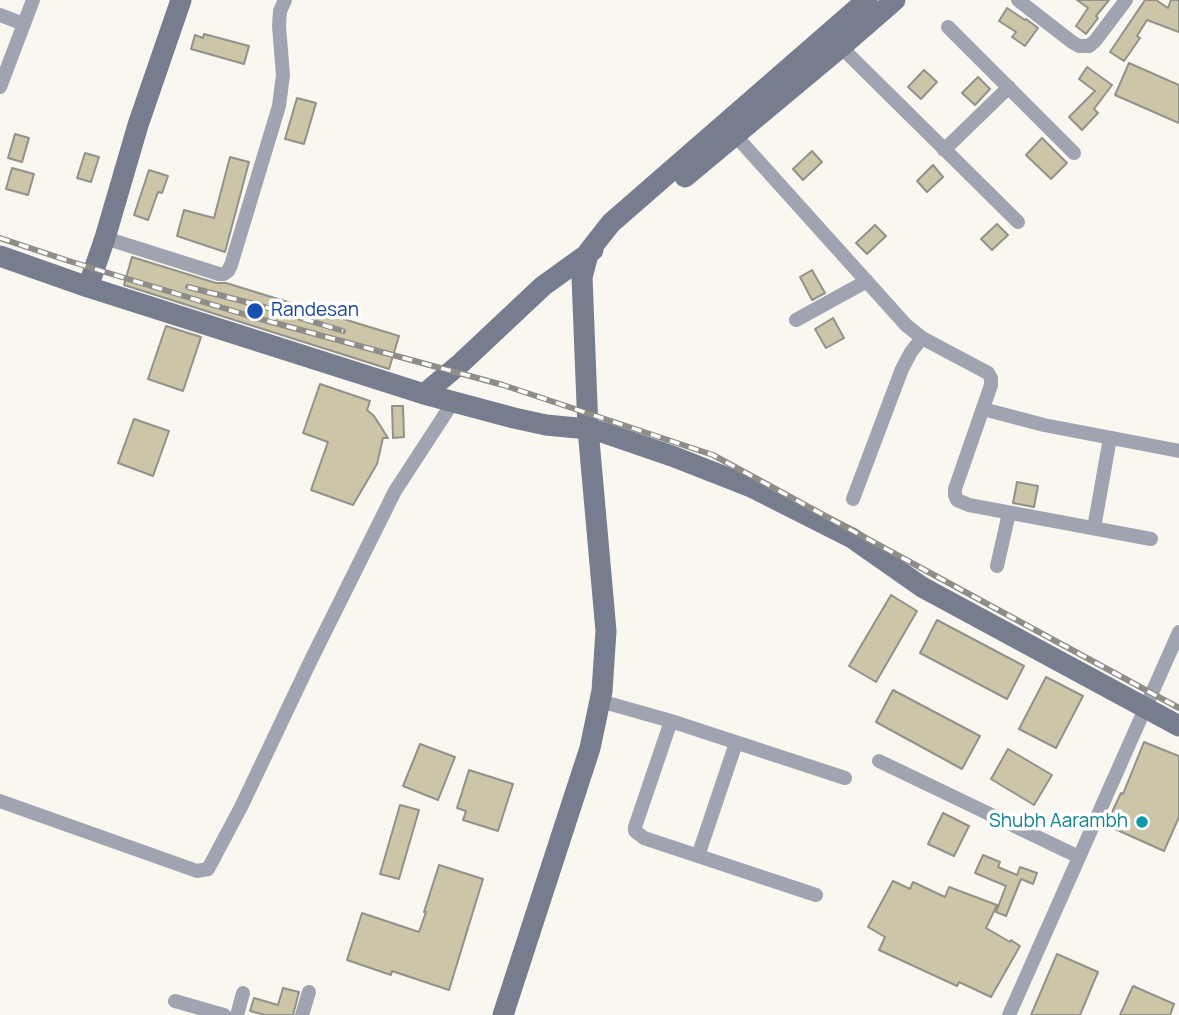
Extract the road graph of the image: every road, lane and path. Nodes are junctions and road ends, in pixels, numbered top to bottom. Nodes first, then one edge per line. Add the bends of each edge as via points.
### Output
1 (33, 0) edge
2 (181, 0) edge
3 (285, 0) edge
4 (867, 0) edge
5 (895, 0) edge
6 (1018, 0) edge
7 (1124, 1) edge
8 (0, 15) edge
9 (24, 24) junction
10 (948, 27) dead end
11 (841, 47) junction
12 (0, 87) edge
13 (1009, 87) junction
14 (735, 135) junction
15 (944, 150) junction
16 (1073, 153) dead end
17 (1018, 222) dead end
18 (105, 238) junction
19 (598, 247) junction
20 (0, 256) edge
21 (867, 281) junction
22 (88, 287) junction
23 (796, 320) dead end
24 (922, 338) junction
25 (424, 394) junction
26 (453, 402) junction
27 (984, 409) junction
28 (595, 430) junction
29 (1110, 438) junction
30 (1179, 451) edge
31 (853, 499) dead end
32 (1009, 513) junction
33 (1094, 528) junction
34 (1151, 539) dead end
35 (998, 566) dead end
36 (1179, 632) edge
37 (600, 701) junction
38 (1145, 708) junction
39 (671, 721) junction
40 (1179, 726) edge
41 (736, 743) junction
42 (879, 761) dead end
43 (845, 778) dead end
44 (0, 801) edge
45 (698, 856) junction
46 (1079, 856) junction
47 (816, 895) dead end
48 (309, 992) dead end
49 (243, 993) dead end
50 (175, 1001) dead end
51 (224, 1015) edge
52 (237, 1015) edge
53 (302, 1015) edge
54 (503, 1015) edge
55 (1009, 1015) edge

1 - 9 street
2 - 18 street
3 - 18 street via 279,26 281,97 228,271 219,274
4 - 19 street via 611,223
5 - 11 street
6 - 7 street via 1079,46 1095,41
8 - 9 street
9 - 12 street
10 - 13 street
11 - 14 street
11 - 15 street
13 - 15 street
13 - 16 street
14 - 19 street
14 - 21 street
15 - 17 street
18 - 22 street
19 - 25 street via 543,286
19 - 28 street via 582,277
20 - 22 street
21 - 23 street
21 - 24 street
22 - 25 street
24 - 27 street via 988,373 992,385
24 - 31 street via 902,369
25 - 26 street
26 - 28 street via 546,425
26 - 44 street via 395,491 208,869 197,871
27 - 29 street
27 - 32 street via 955,495 962,503
28 - 37 street via 606,631
28 - 38 street via 751,487 852,538 922,587
29 - 30 street
29 - 33 street
32 - 33 street
32 - 35 street
33 - 34 street
36 - 38 street
37 - 39 street
37 - 54 street via 590,748
38 - 40 street
38 - 46 street
39 - 41 street
39 - 45 street via 635,831
41 - 43 street
41 - 45 street
42 - 46 street
45 - 47 street
46 - 55 street
48 - 53 street
49 - 52 street
50 - 51 street

